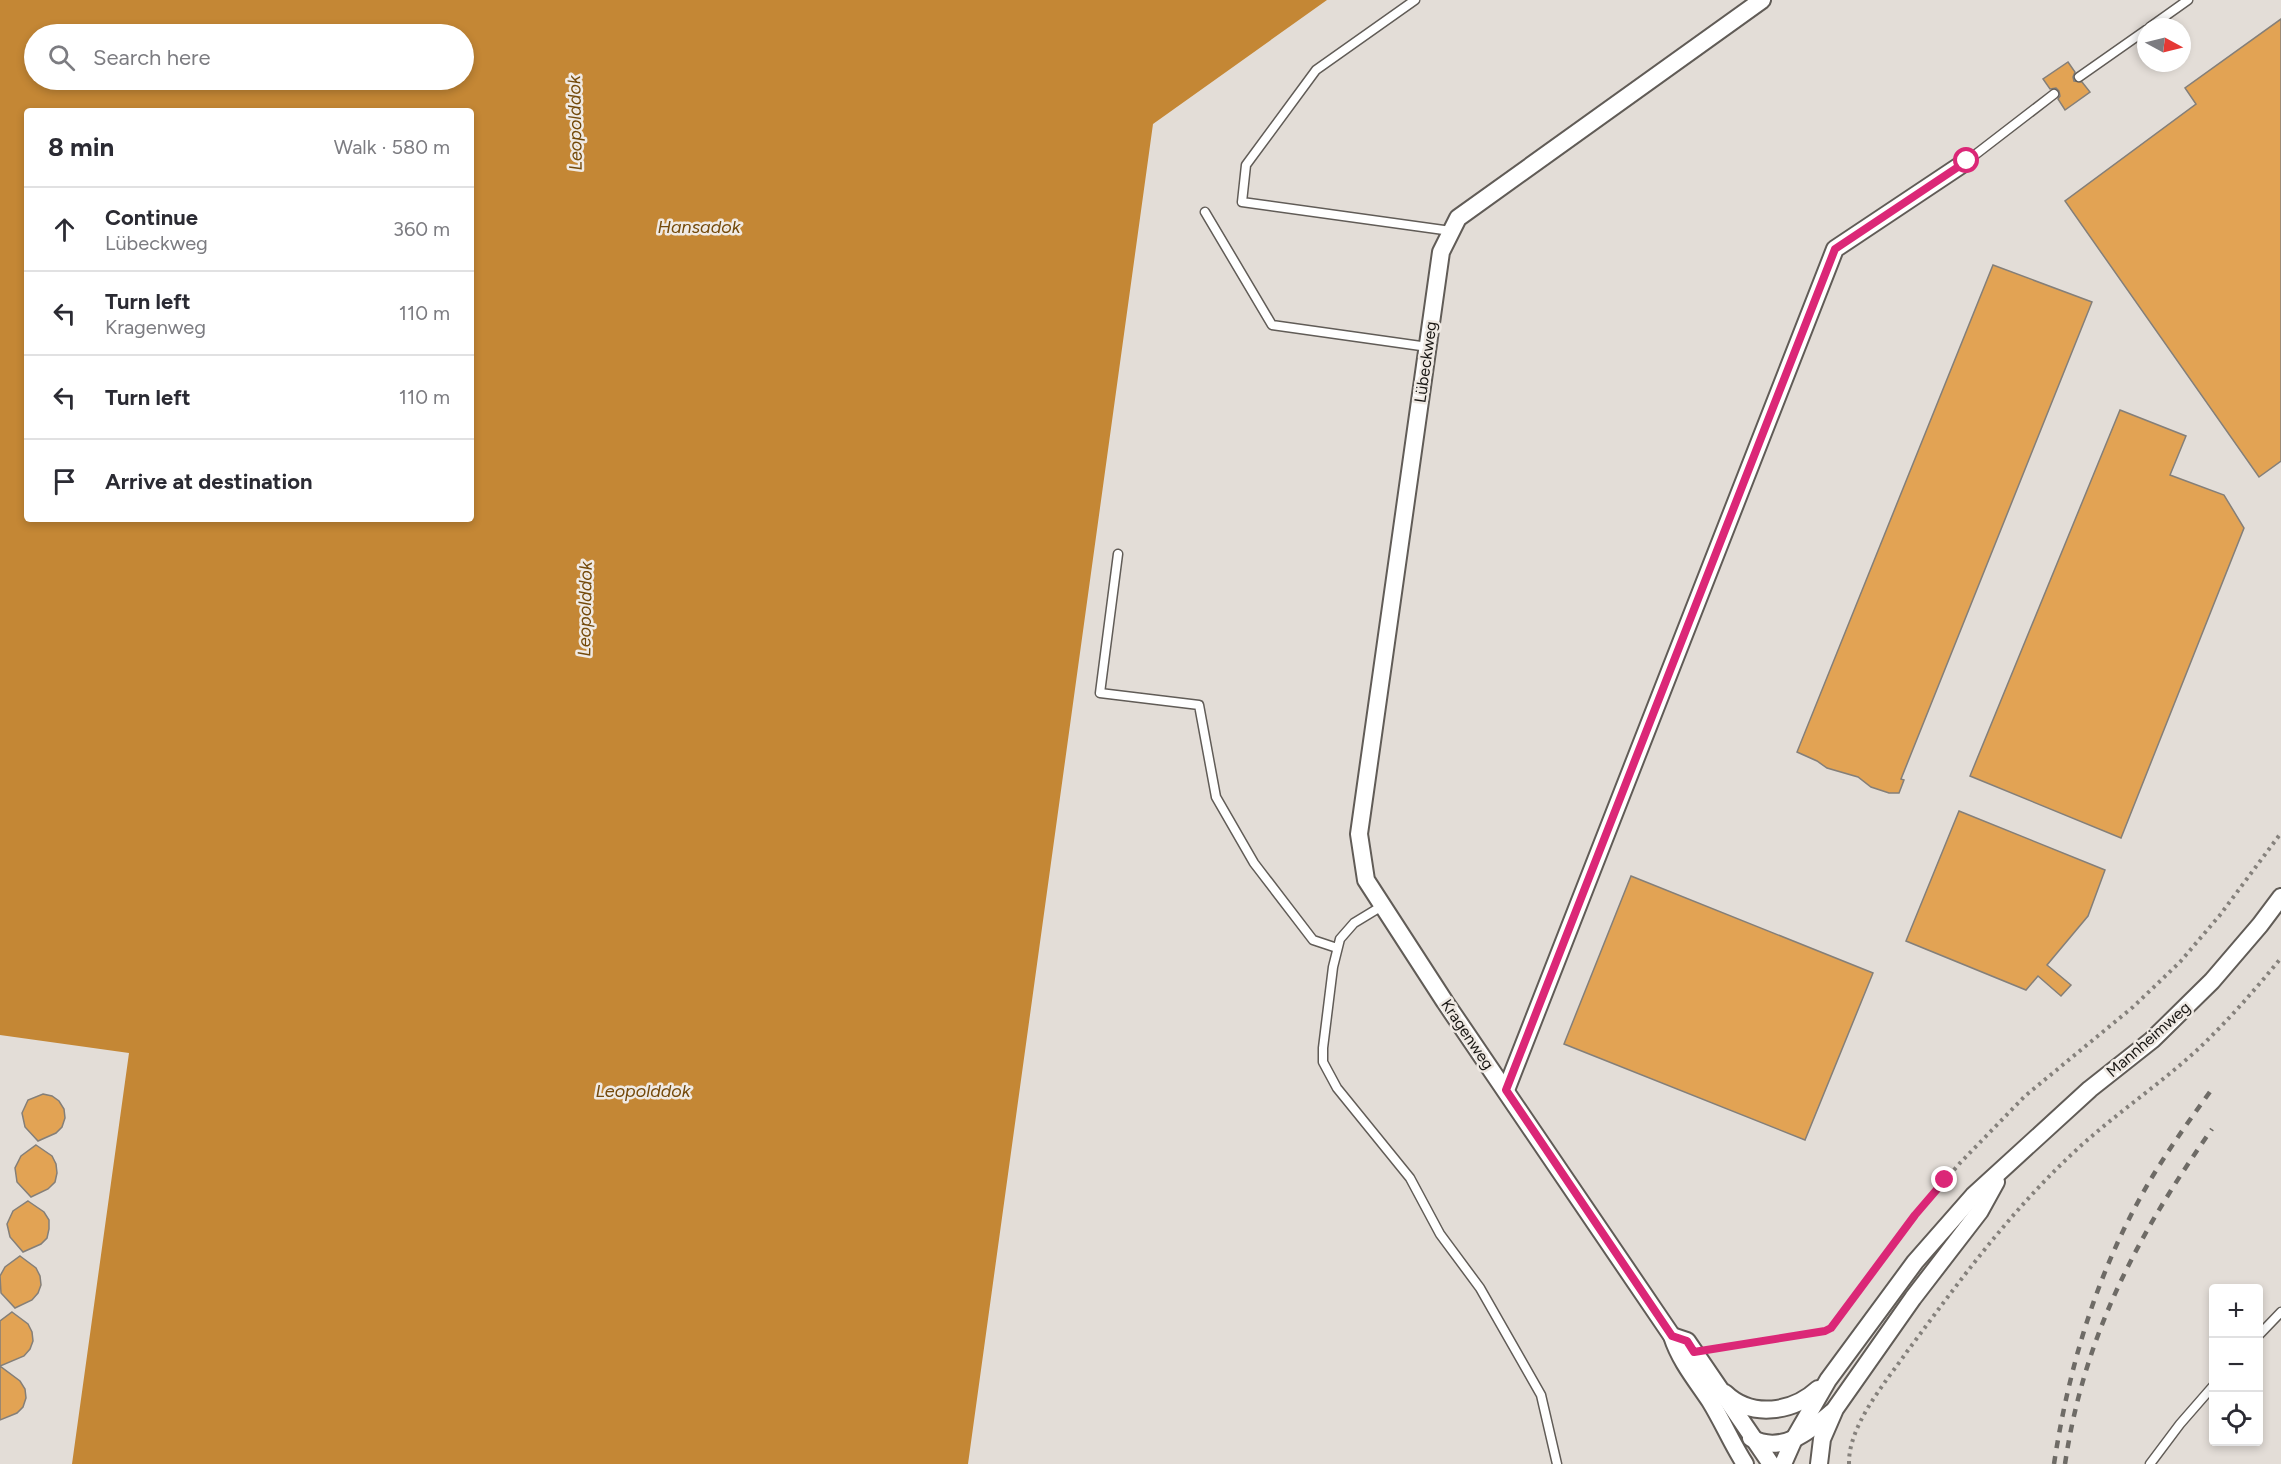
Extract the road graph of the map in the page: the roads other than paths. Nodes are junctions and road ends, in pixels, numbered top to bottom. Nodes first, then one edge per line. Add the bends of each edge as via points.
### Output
1 (1415, 0) edge
2 (1762, 0) edge
3 (2188, 0) edge
4 (2163, 18) edge
5 (2137, 36) edge
6 (2079, 77) dead end
7 (2054, 94) dead end
8 (1967, 161) joint
9 (1205, 212) dead end
10 (1451, 231) junction
11 (1428, 347) junction
12 (1118, 554) dead end
13 (1366, 880) joint
14 (2281, 897) edge
15 (1382, 906) junction
16 (1337, 948) junction
17 (1506, 1090) junction
18 (2003, 1168) junction
19 (2281, 1312) edge
20 (2263, 1332) edge
21 (1672, 1336) junction
22 (1828, 1380) junction
23 (1716, 1383) junction
24 (2209, 1391) edge
25 (1712, 1404) junction
26 (1835, 1409) junction
27 (1794, 1439) junction
28 (1755, 1440) junction
29 (1557, 1464) edge
30 (1745, 1464) edge
31 (1771, 1464) edge
32 (1783, 1464) edge
33 (1819, 1464) edge
34 (2150, 1464) edge

1 - 10 lane via 1316,70 1246,165 1242,202
2 - 10 street, Lübeckweg via 1458,218
3 - 4 lane
5 - 6 lane
7 - 8 lane
8 - 17 street via 1835,249
9 - 11 lane via 1272,325
10 - 11 street, Lübeckweg via 1441,252
11 - 13 street, Lübeckweg via 1359,834
12 - 16 lane via 1100,693 1199,705 1216,797 1254,863 1312,940
13 - 15 street, Kragenweg
14 - 18 street, Mannheimweg via 2212,981 2159,1033
15 - 16 lane via 1347,929
15 - 17 street, Kragenweg
16 - 29 lane via 1323,1062 1337,1088 1410,1178 1440,1234 1480,1288 1541,1395
17 - 21 street, Kragenweg
18 - 22 street, Mannheimweg via 1915,1262
18 - 26 street, Mannheimweg via 1980,1211
19 - 20 lane
21 - 23 street, Kragenweg via 1687,1341
21 - 25 street, Kragenweg via 1678,1354
22 - 23 street, Kragenweg via 1807,1400 1781,1409 1747,1405 1731,1398
22 - 27 street
23 - 28 street, Kragenweg
24 - 34 lane
25 - 28 street
25 - 30 street, Kragenweg
26 - 27 street, Mannheimweg
26 - 33 street, Mannheimweg via 1822,1438
27 - 28 street, Mannheimweg via 1784,1443
27 - 32 street
28 - 31 street, Kragenweg

